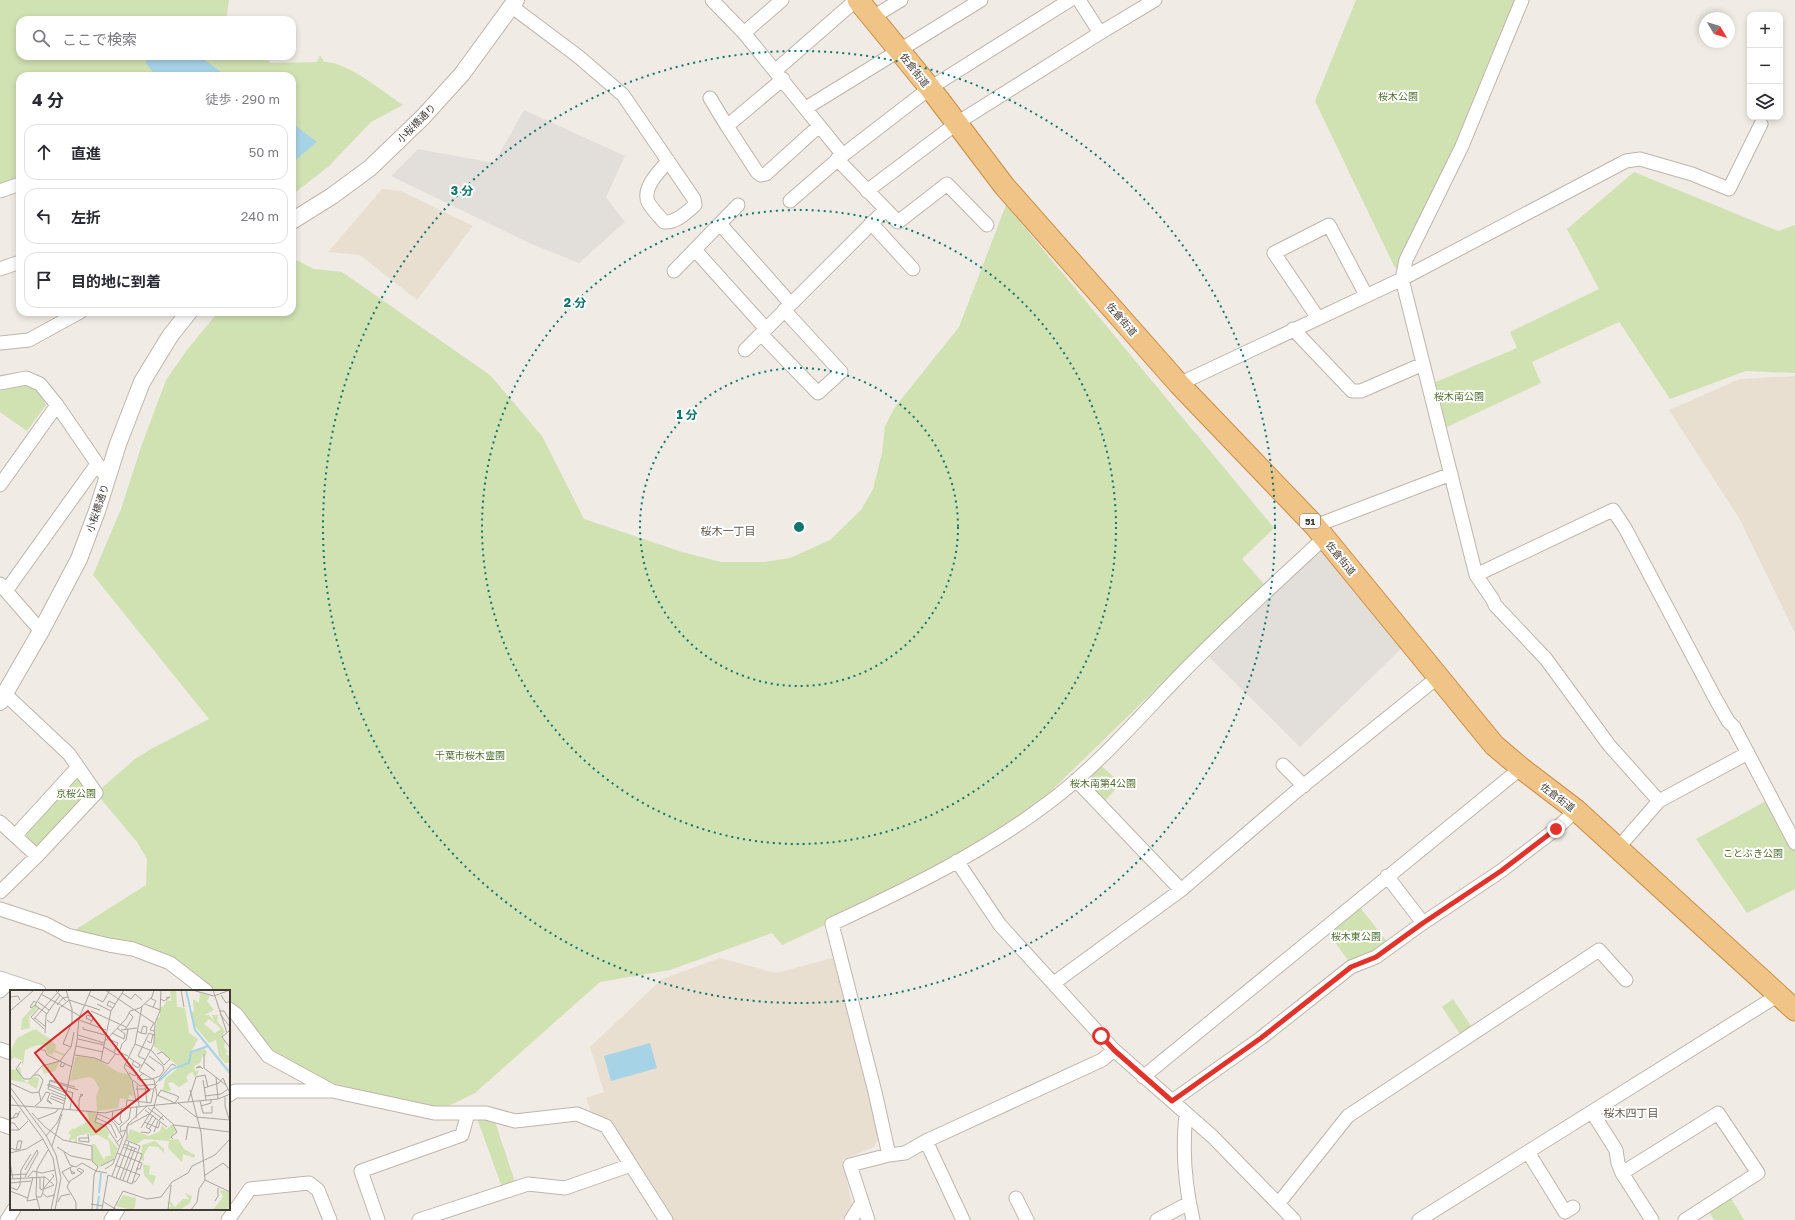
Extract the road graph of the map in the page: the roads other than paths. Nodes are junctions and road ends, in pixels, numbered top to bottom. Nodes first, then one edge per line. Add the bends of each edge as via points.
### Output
1 (712, 0) edge
2 (782, 0) edge
3 (857, 0) edge
4 (900, 0) edge
5 (982, 0) edge
6 (1070, 0) edge
7 (1079, 0) edge
8 (1155, 0) edge
9 (1522, 0) edge
10 (514, 3) edge
11 (873, 17) junction
12 (744, 32) junction
13 (1100, 33) junction
14 (900, 50) junction
15 (779, 74) junction
16 (930, 88) junction
17 (710, 98) dead end
18 (806, 108) junction
19 (957, 123) junction
20 (1762, 124) dead end
21 (727, 126) junction
22 (819, 126) junction
23 (840, 157) junction
24 (668, 161) dead end
25 (16, 185) edge
26 (0, 191) edge
27 (867, 191) junction
28 (790, 201) dead end
29 (738, 205) dead end
30 (885, 210) junction
31 (296, 218) edge
32 (871, 223) junction
33 (720, 224) junction
34 (987, 225) dead end
35 (695, 250) junction
36 (16, 263) edge
37 (913, 268) dead end
38 (0, 269) edge
39 (674, 271) dead end
40 (1402, 279) junction
41 (1366, 295) junction
42 (788, 307) junction
43 (73, 316) edge
44 (186, 316) edge
45 (1318, 318) junction
46 (1293, 330) junction
47 (764, 331) junction
48 (0, 343) edge
49 (745, 350) dead end
50 (1423, 364) junction
51 (0, 383) edge
52 (1179, 384) junction
53 (57, 405) junction
54 (97, 464) junction
55 (1451, 474) junction
56 (107, 478) junction
57 (0, 485) edge
58 (1319, 532) junction
59 (1476, 575) junction
60 (3, 587) edge
61 (41, 631) junction
62 (1438, 677) junction
63 (2, 698) edge
64 (1748, 753) junction
65 (1283, 766) dead end
66 (78, 767) junction
67 (1521, 768) junction
68 (1076, 780) junction
69 (1304, 786) junction
70 (1659, 801) junction
71 (1576, 810) junction
72 (0, 822) edge
73 (15, 836) junction
74 (1794, 840) edge
75 (1618, 848) junction
76 (37, 856) junction
77 (957, 861) junction
78 (1387, 876) junction
79 (1181, 890) junction
80 (0, 892) edge
81 (0, 909) edge
82 (1423, 923) junction
83 (1626, 980) dead end
84 (3, 983) edge
85 (1054, 983) junction
86 (34, 990) edge
87 (205, 990) edge
88 (1780, 994) junction
89 (230, 1010) edge
90 (1795, 1010) edge
91 (0, 1049) edge
92 (1114, 1050) junction
93 (10, 1053) edge
94 (1144, 1077) junction
95 (332, 1092) junction
96 (230, 1094) edge
97 (1172, 1101) junction
98 (1592, 1112) junction
99 (468, 1113) junction
100 (1186, 1115) junction
101 (0, 1124) edge
102 (10, 1128) edge
103 (926, 1141) junction
104 (1528, 1152) junction
105 (889, 1155) junction
106 (631, 1165) junction
107 (1622, 1173) junction
108 (1016, 1198) dead end
109 (1189, 1203) junction
110 (861, 1204) junction
111 (1278, 1204) junction
112 (13, 1210) edge
113 (117, 1210) edge
114 (1565, 1212) dead end
115 (7, 1220) edge
116 (111, 1220) edge
117 (228, 1220) edge
118 (330, 1220) edge
119 (378, 1220) edge
120 (419, 1220) edge
121 (666, 1220) edge
122 (851, 1220) edge
123 (868, 1220) edge
124 (963, 1220) edge
125 (1027, 1220) edge
126 (1157, 1220) edge
127 (1194, 1220) edge
128 (1294, 1220) edge
129 (1419, 1220) edge
130 (1652, 1220) edge
131 (1685, 1220) edge

1 - 12 street
2 - 12 street
3 - 11 highway, 佐倉街道 / 51
3 - 15 street
4 - 11 street
5 - 14 street
6 - 16 street
7 - 13 street
8 - 13 street
9 - 40 street via 1462,146 1406,260
10 - 24 street via 623,95
10 - 31 street, 小桜橋通り via 462,74 423,117 370,168
11 - 14 highway, 佐倉街道 / 51
12 - 15 street
13 - 19 street
14 - 16 highway, 佐倉街道 / 51
14 - 18 street
15 - 18 street
15 - 21 street
16 - 19 highway, 佐倉街道 / 51
16 - 23 street
17 - 21 street
18 - 22 street
19 - 27 street
19 - 52 highway, 佐倉街道 / 51 via 1005,186
20 - 40 street via 1729,189 1640,158 1626,161
21 - 22 street via 761,175 766,174
22 - 23 street
23 - 27 street
23 - 28 street
25 - 26 street
27 - 30 street
29 - 33 street
30 - 32 street
30 - 34 street via 898,222 948,184
32 - 37 street
32 - 42 street
33 - 35 street
33 - 42 street
35 - 39 street
35 - 47 street
36 - 38 street
40 - 41 street
40 - 50 street
41 - 45 street
41 - 45 street via 1329,226 1274,253
42 - 47 street
42 - 47 street via 841,372 818,393
43 - 48 street via 29,340
44 - 56 street, 小桜橋通り via 170,336 142,382
45 - 46 street
46 - 50 street via 1352,391 1361,392
46 - 52 street
47 - 49 street
50 - 55 street
51 - 53 street via 26,378 40,384
52 - 58 highway, 佐倉街道 / 51
53 - 54 street
53 - 57 street
54 - 56 street
54 - 60 street
55 - 58 street
55 - 59 street
56 - 61 street, 小桜橋通り via 79,559
58 - 62 highway, 佐倉街道 / 51
58 - 68 street via 1114,745
59 - 64 street via 1613,510 1715,698
59 - 70 street via 1495,605 1546,660 1609,745
60 - 61 street
61 - 63 street, 小桜橋通り
62 - 67 highway, 佐倉街道 / 51 via 1494,744
62 - 69 street
63 - 66 street via 69,754
64 - 70 street
64 - 74 street
65 - 69 street
66 - 73 street
66 - 76 street via 96,793
67 - 71 highway, 佐倉街道 / 51
67 - 78 street
68 - 77 street via 1001,836
68 - 79 street
69 - 79 street
70 - 75 street
71 - 75 highway, 佐倉街道 / 51
71 - 82 street via 1556,829 1501,871
72 - 73 street
73 - 76 street
75 - 88 highway, 佐倉街道 / 51
76 - 80 street
77 - 85 street via 1000,925
77 - 105 street via 894,895 832,924
78 - 82 street
78 - 94 street
79 - 85 street
81 - 87 street via 46,924 67,935 133,948 170,964
82 - 97 street via 1376,957 1351,967 1261,1038
83 - 111 street via 1599,950 1348,1116
84 - 86 street
85 - 92 street
88 - 90 highway, 佐倉街道 / 51
88 - 98 street
89 - 95 street via 268,1056
91 - 93 street
92 - 94 street
92 - 103 street via 1102,1060
94 - 97 street
95 - 96 street via 235,1091
95 - 99 street via 434,1113
97 - 100 street
98 - 104 street
98 - 107 street via 1616,1150
99 - 106 street via 486,1113 515,1121 577,1114 606,1126
99 - 119 street via 462,1135 361,1171
100 - 109 street via 1184,1152
100 - 111 street via 1213,1137
101 - 102 street
103 - 105 street via 905,1153
103 - 124 street
104 - 114 street
104 - 129 street
105 - 110 street via 850,1165
106 - 120 street via 565,1188 528,1184
106 - 121 street
107 - 130 street
107 - 131 street via 1718,1113 1758,1174
108 - 125 street
109 - 126 street
109 - 127 street
110 - 122 street
110 - 123 street
111 - 128 street
112 - 115 street
113 - 116 street
117 - 118 street via 250,1189 309,1183 318,1190

